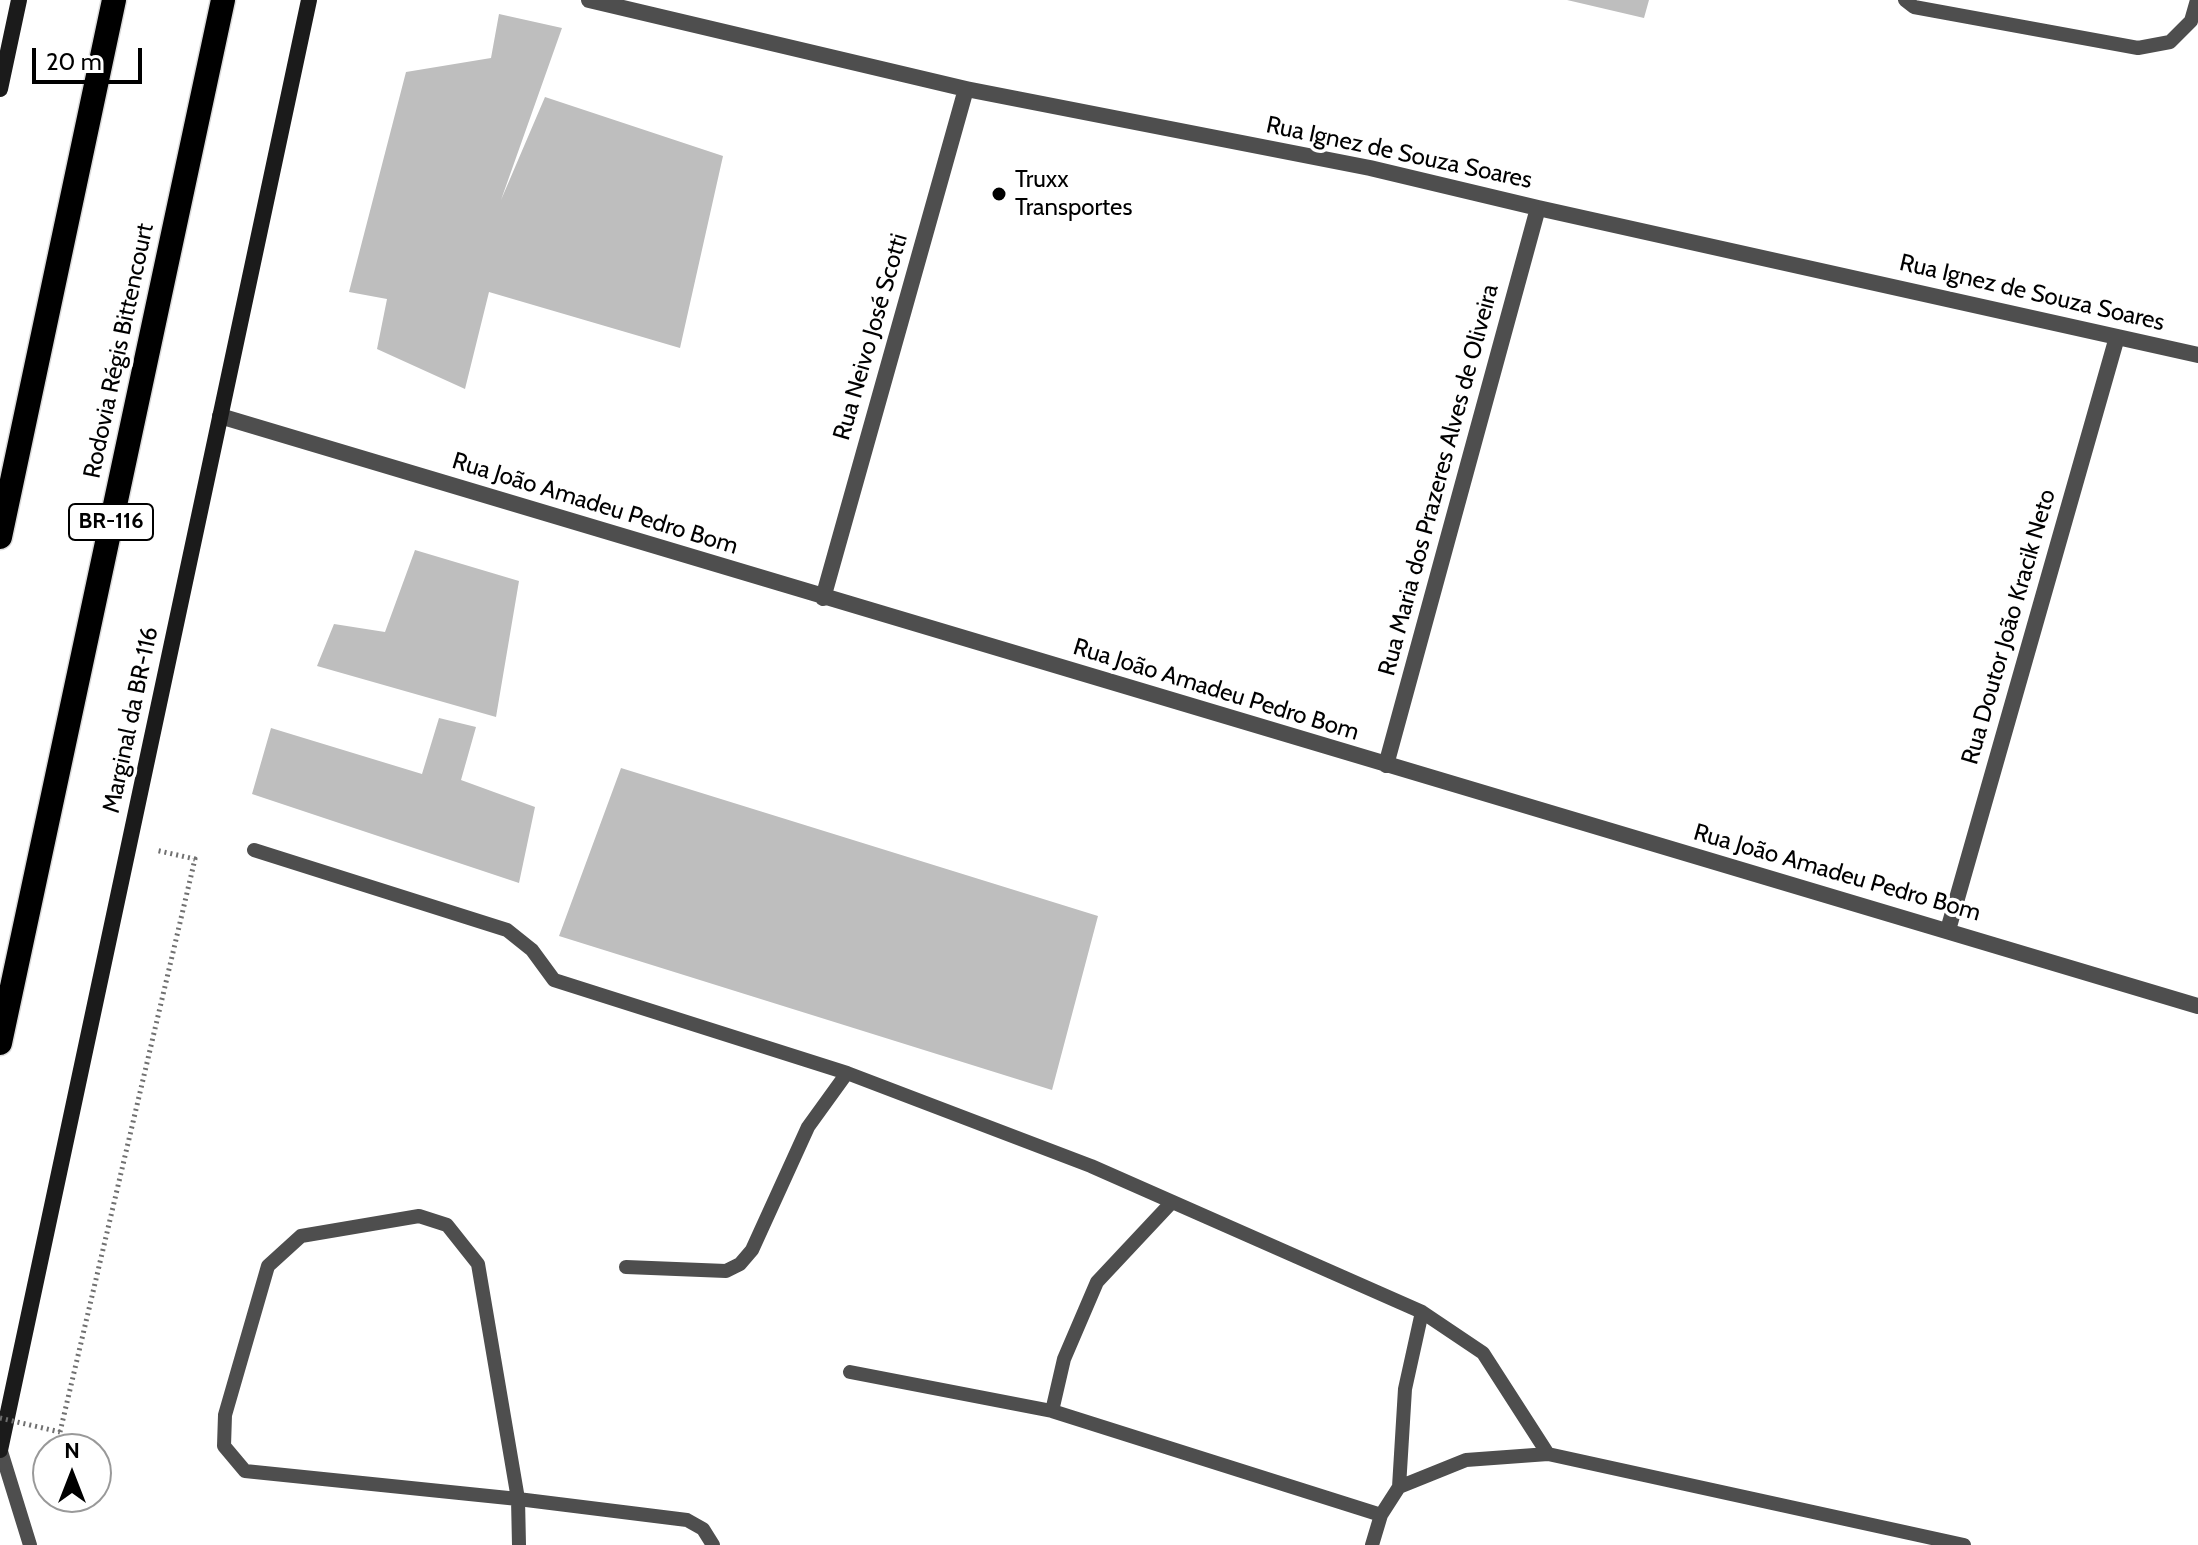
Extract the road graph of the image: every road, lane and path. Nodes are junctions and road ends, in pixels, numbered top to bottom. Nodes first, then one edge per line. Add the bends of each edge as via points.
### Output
1 (19, 0) edge
2 (114, 0) edge
3 (223, 0) edge
4 (309, 0) edge
5 (589, 0) edge
6 (1905, 0) edge
7 (2197, 0) edge
8 (0, 89) edge
9 (966, 89) junction
10 (1538, 208) junction
11 (2117, 337) junction
12 (2198, 355) edge
13 (220, 416) junction
14 (0, 537) edge
15 (823, 598) junction
16 (1386, 765) junction
17 (129, 844) junction
18 (254, 850) dead end
19 (1948, 930) junction
20 (2198, 1006) edge
21 (0, 1043) edge
22 (847, 1073) junction
23 (1172, 1202) junction
24 (626, 1267) dead end
25 (1422, 1312) junction
26 (850, 1372) dead end
27 (1052, 1411) junction
28 (0, 1418) edge
29 (0, 1449) edge
30 (1548, 1454) junction
31 (1399, 1487) junction
32 (518, 1499) junction
33 (1381, 1515) junction
34 (30, 1545) edge
35 (519, 1545) edge
36 (713, 1545) edge
37 (1372, 1545) edge
38 (1964, 1545) edge

1 - 8 main road
2 - 14 highway
3 - 21 highway, Rodovia Régis Bittencourt / BR-116
4 - 13 main road, Marginal da BR-116
5 - 9 street, Rua Ignez de Souza Soares
6 - 7 lane via 1914,7 2138,48 2170,42 2191,21
9 - 10 street, Rua Ignez de Souza Soares via 1370,168
9 - 15 street, Rua Neivo José Scotti
10 - 11 street, Rua Ignez de Souza Soares
10 - 16 street, Rua Maria dos Prazeres Alves de Oliveira
11 - 12 street, Rua Ignez de Souza Soares
11 - 19 street, Rua Doutor João Kracik Neto
13 - 15 street, Rua João Amadeu Pedro Bom
13 - 17 main road, Marginal da BR-116
15 - 16 street, Rua João Amadeu Pedro Bom
16 - 19 street, Rua João Amadeu Pedro Bom
17 - 28 path, bridge via 195,859 60,1432
17 - 29 main road, Marginal da BR-116
18 - 22 lane via 507,930 532,950 554,980
19 - 20 street, Rua João Amadeu Pedro Bom
22 - 23 lane
22 - 24 lane via 808,1127 752,1250 740,1264 726,1271
23 - 25 lane
23 - 27 lane via 1097,1282 1064,1359
25 - 30 lane via 1483,1353
25 - 31 lane via 1405,1389
26 - 27 lane
27 - 33 lane
29 - 34 lane
30 - 31 lane via 1466,1460
30 - 38 lane
31 - 33 lane
32 - 32 lane via 478,1264 447,1225 419,1216 301,1236 268,1266 225,1415 224,1446 245,1471
32 - 35 lane
32 - 36 lane via 687,1520 703,1529
33 - 37 lane

